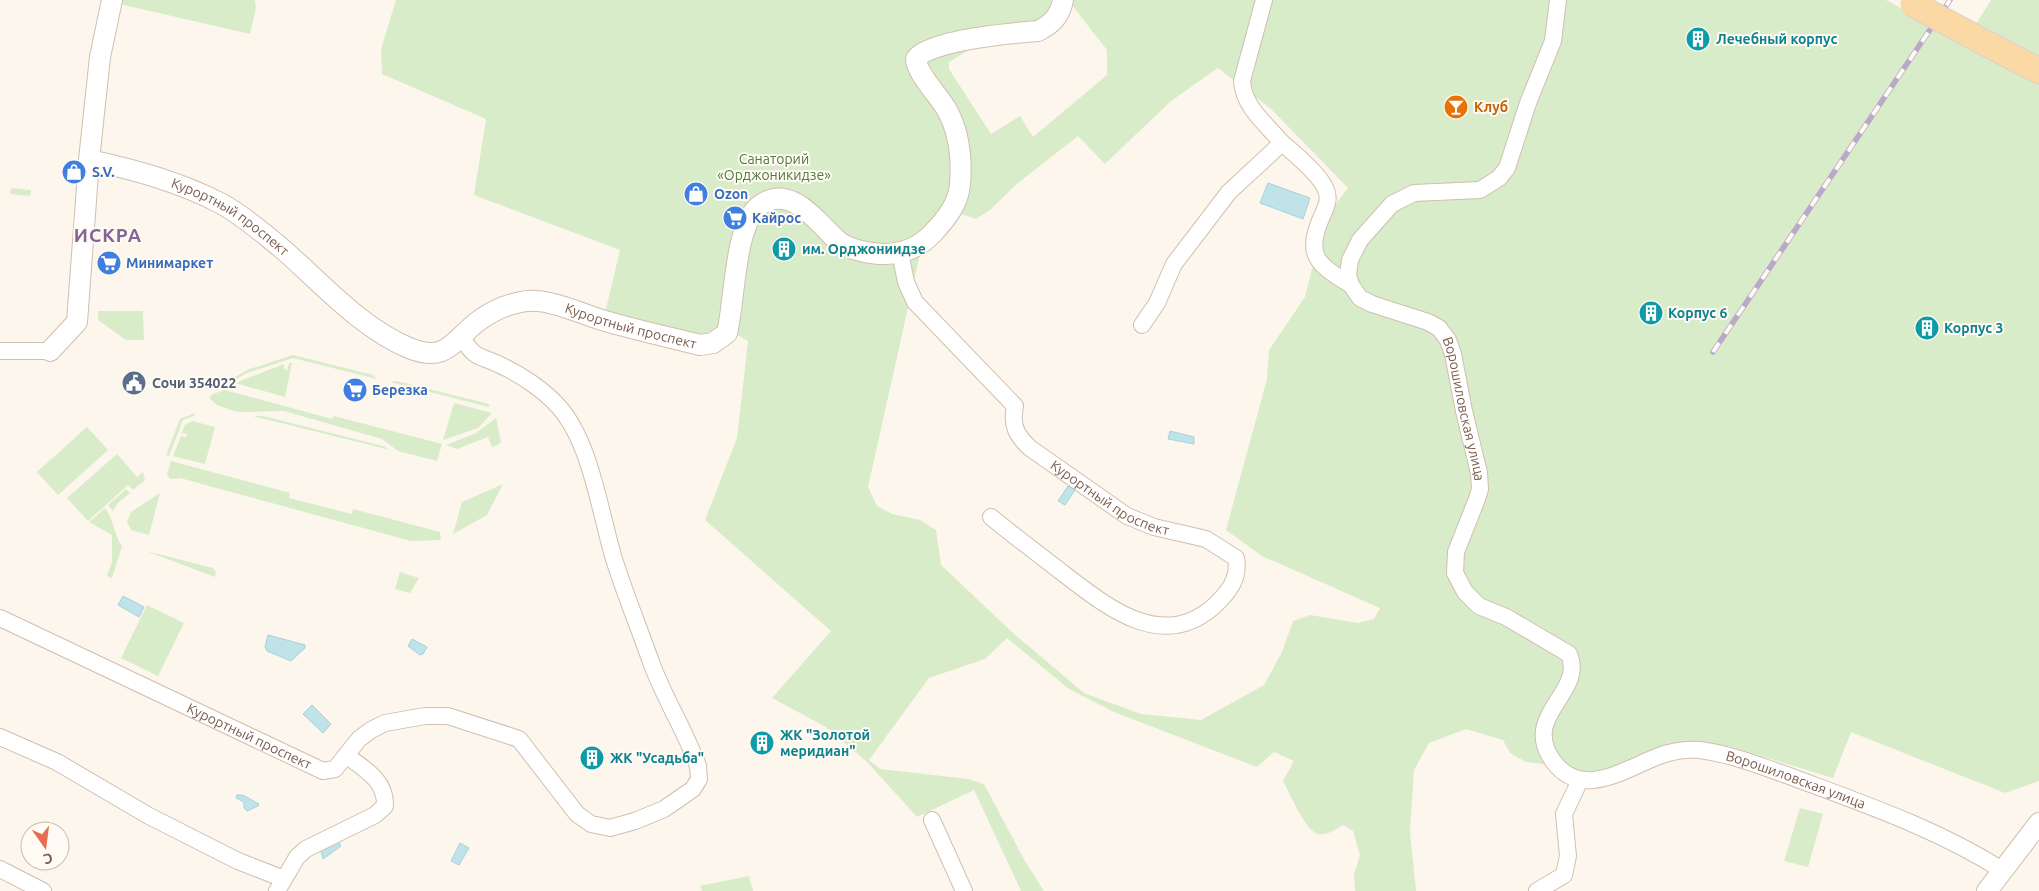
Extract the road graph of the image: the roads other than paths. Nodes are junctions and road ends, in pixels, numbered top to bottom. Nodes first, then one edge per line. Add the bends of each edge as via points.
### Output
1 (112, 0) edge
2 (1063, 0) edge
3 (1264, 0) edge
4 (1558, 0) edge
5 (1908, 2) edge
6 (2036, 69) edge
7 (1282, 143) junction
8 (89, 160) junction
9 (900, 253) junction
10 (1351, 285) junction
11 (1142, 325) dead end
12 (462, 338) junction
13 (0, 351) edge
14 (50, 351) joint
15 (991, 517) dead end
16 (0, 618) edge
17 (0, 738) edge
18 (347, 756) junction
19 (1580, 780) junction
20 (932, 820) dead end
21 (2039, 823) edge
22 (0, 869) edge
23 (2002, 870) junction
24 (281, 885) edge
25 (43, 891) edge
26 (964, 891) edge
27 (1537, 891) edge
28 (1987, 891) edge

1 - 8 street via 101,45
2 - 9 street, Курортный проспект via 1058,15 1049,25 1038,30 959,41 919,54 916,63 948,111 956,134 960,186 956,201 944,221 922,245
3 - 7 street via 1242,91 1248,104
4 - 10 street via 1553,41 1507,168 1499,178 1480,190 1414,193 1392,204 1360,240 1350,260 1348,275
5 - 6 main road, bridge
7 - 10 street via 1326,189 1328,202 1313,241 1315,254 1325,269
7 - 11 street via 1229,192 1174,264 1157,302
8 - 12 street, Курортный проспект via 138,170 218,202 279,246 348,308 411,349 442,352
8 - 14 street via 77,322
9 - 12 street, Курортный проспект via 882,255 851,248 838,242 801,206 790,200 772,201 758,208 750,217 738,258 727,333 713,343 700,345 527,300 507,305 477,322
9 - 15 street, Курортный проспект via 906,282 915,302 1015,406 1012,421 1018,437 1127,516 1206,539 1236,558 1238,570 1227,594 1205,614 1182,624 1153,625 1129,619 1106,606
10 - 19 street, Ворошиловская улица via 1360,298 1428,322 1439,328 1448,340 1480,473 1480,489 1456,552 1455,573 1465,592 1479,606 1506,616 1569,654 1573,672 1546,718 1543,732 1552,760 1568,776
12 - 18 street, Курортный проспект via 471,352 500,365 539,390 559,407 575,432 593,480 614,559 661,690 694,754 699,779 693,789 664,809 610,828 591,824 577,814 519,739 448,716 425,716 384,724 359,739
13 - 14 street
16 - 18 street, Курортный проспект via 316,769 335,769
17 - 24 street via 57,762 149,816
18 - 24 street via 382,785 385,806 375,815 306,849 297,857
19 - 23 street, Ворошиловская улица via 1616,776 1674,751 1726,754 1820,786 1937,834
19 - 27 street via 1564,814 1568,856 1564,875
20 - 26 street
21 - 23 street
22 - 25 street
23 - 28 street

